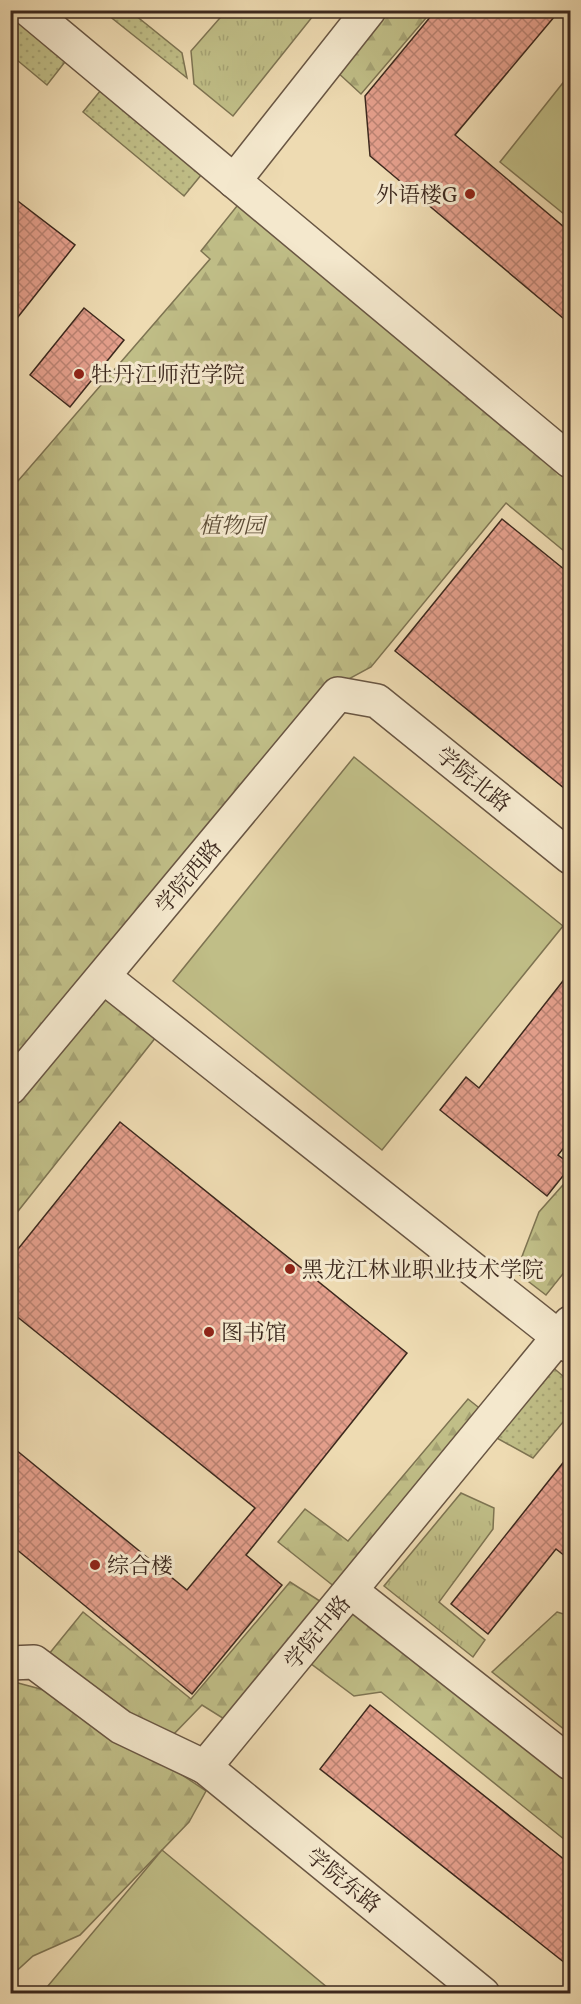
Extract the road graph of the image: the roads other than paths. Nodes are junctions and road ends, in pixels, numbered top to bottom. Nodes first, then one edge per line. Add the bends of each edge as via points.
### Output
1 (29, 10) edge
2 (369, 10) edge
3 (234, 181) junction
4 (570, 461) edge
5 (377, 702) joint
6 (570, 857) edge
7 (104, 977) junction
8 (10, 1088) edge
9 (567, 1336) edge
10 (351, 1591) junction
11 (10, 1663) edge
12 (570, 1763) edge
13 (205, 1767) junction
14 (483, 1994) edge

1 - 3 street
2 - 3 street
3 - 4 street
5 - 6 street, 学院北路
5 - 7 street, 学院西路 via 338,694
7 - 8 street, 学院西路
7 - 9 street
9 - 10 street, 学院中路
10 - 12 street
10 - 13 street, 学院中路
11 - 13 street via 34,1662 121,1727
13 - 14 street, 学院东路

